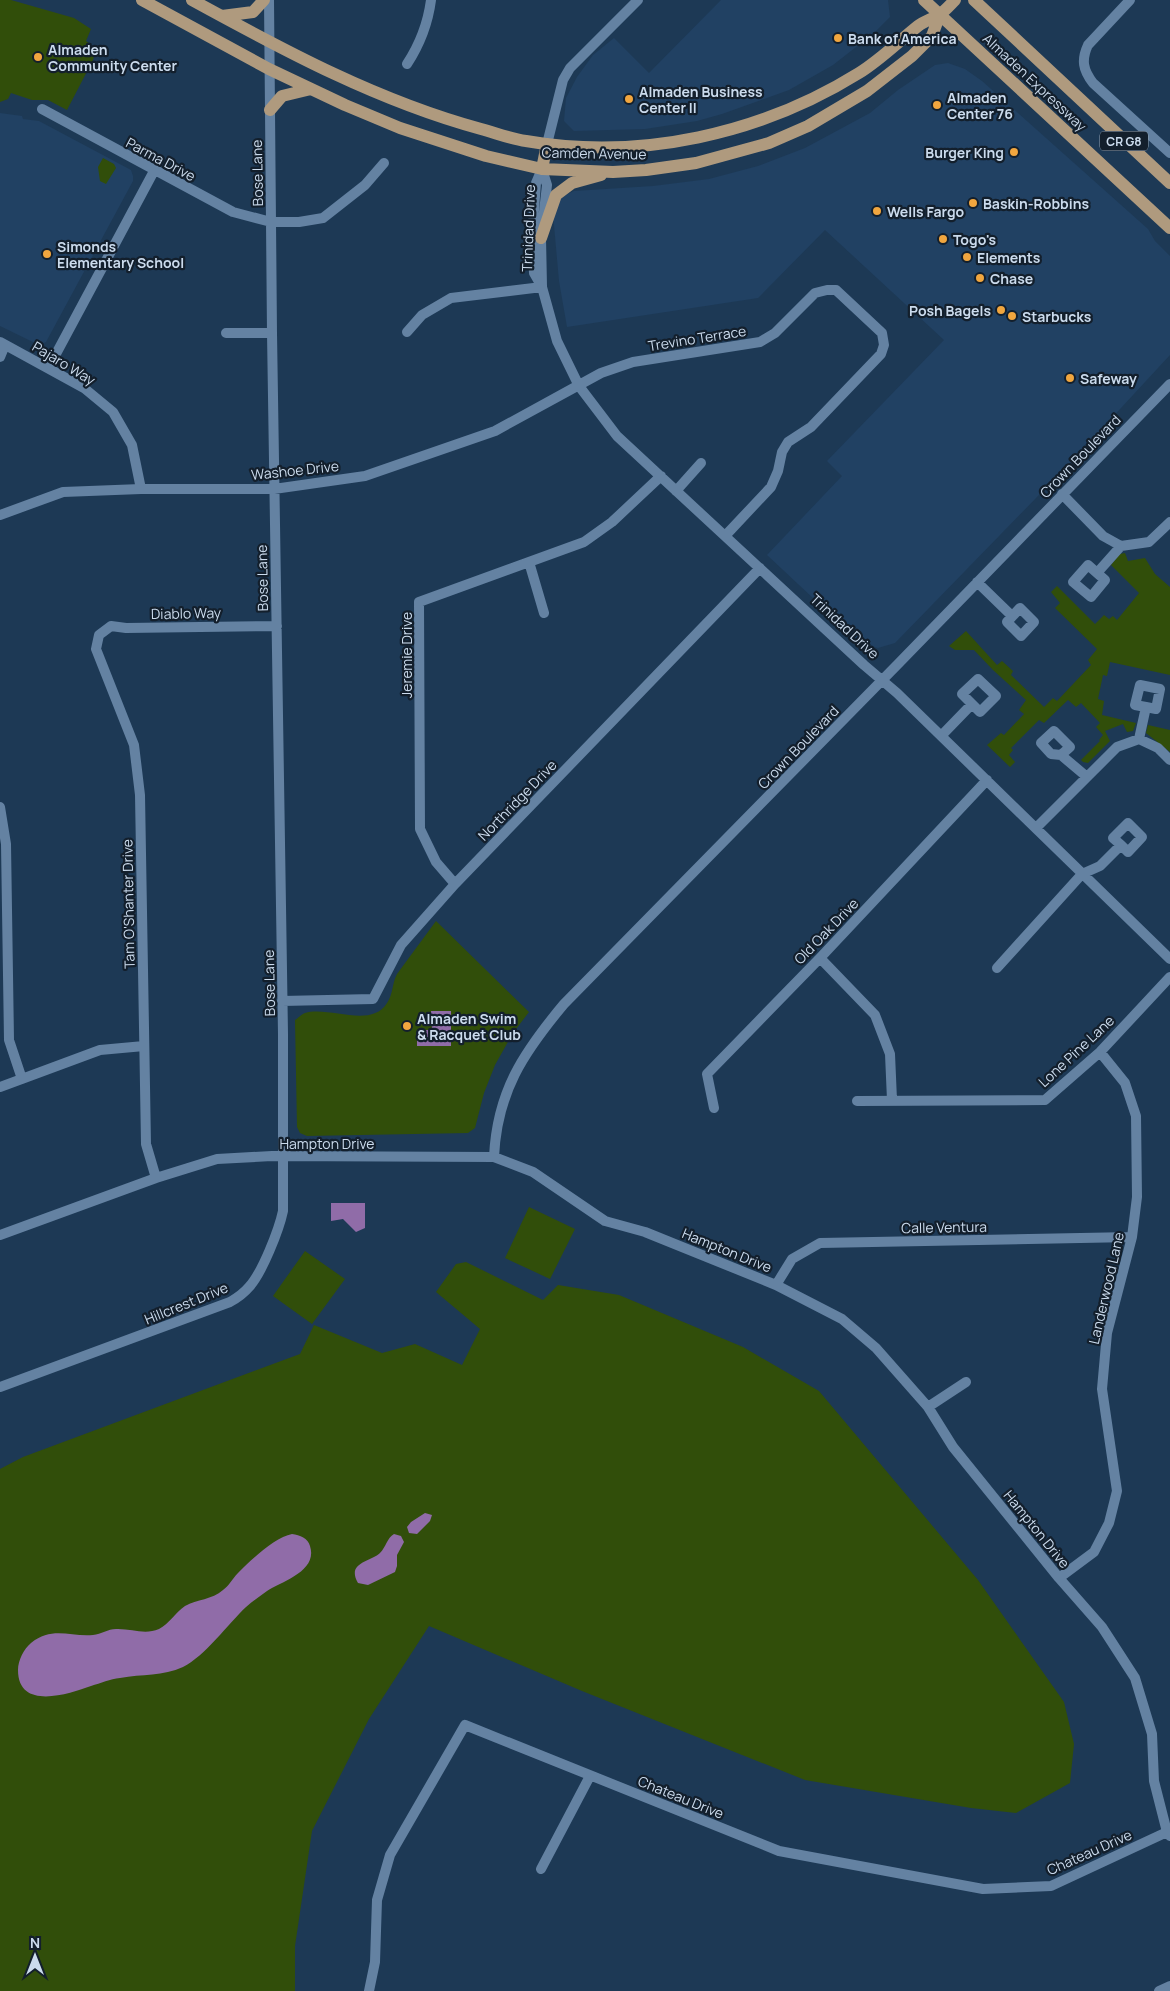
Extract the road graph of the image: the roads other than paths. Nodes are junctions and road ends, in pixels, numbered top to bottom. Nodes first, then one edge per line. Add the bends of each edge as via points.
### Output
1 (142, 0) edge
2 (192, 0) edge
3 (264, 0) edge
4 (269, 0) edge
5 (431, 0) edge
6 (638, 0) edge
7 (924, 0) edge
8 (955, 0) edge
9 (974, 0) edge
10 (1130, 0) edge
11 (940, 14) junction
12 (221, 16) junction
13 (269, 42) junction
14 (407, 64) dead end
15 (269, 69) junction
16 (311, 89) junction
17 (42, 109) dead end
18 (270, 110) junction
19 (547, 144) junction
20 (1170, 153) edge
21 (384, 163) dead end
22 (542, 169) junction
23 (154, 171) junction
24 (613, 172) junction
25 (1170, 183) edge
26 (271, 222) junction
27 (1170, 228) edge
28 (541, 238) junction
29 (542, 287) junction
30 (407, 332) dead end
31 (272, 333) junction
32 (226, 334) dead end
33 (3, 344) edge
34 (0, 357) edge
35 (49, 367) junction
36 (1170, 384) edge
37 (579, 386) junction
38 (701, 463) dead end
39 (661, 476) junction
40 (141, 489) junction
41 (274, 489) junction
42 (676, 491) junction
43 (1062, 494) junction
44 (0, 515) edge
45 (1170, 522) edge
46 (725, 536) junction
47 (1121, 546) junction
48 (529, 562) junction
49 (760, 568) junction
50 (1097, 573) dead end
51 (977, 582) junction
52 (544, 613) dead end
53 (1012, 616) dead end
54 (277, 626) junction
55 (99, 635) joint
56 (882, 680) junction
57 (972, 704) dead end
58 (1146, 707) dead end
59 (941, 736) junction
60 (1139, 739) junction
61 (1061, 755) dead end
62 (1170, 760) edge
63 (1087, 777) junction
64 (986, 780) junction
65 (0, 807) edge
66 (1036, 828) junction
67 (1121, 845) dead end
68 (1082, 874) junction
69 (455, 884) junction
70 (1168, 953) edge
71 (820, 958) junction
72 (997, 968) dead end
73 (1170, 977) edge
74 (282, 1001) junction
75 (144, 1046) junction
76 (1100, 1052) junction
77 (22, 1079) junction
78 (0, 1087) edge
79 (892, 1100) junction
80 (857, 1101) dead end
81 (714, 1108) dead end
82 (284, 1156) junction
83 (494, 1157) junction
84 (156, 1178) junction
85 (0, 1235) edge
86 (1132, 1237) junction
87 (776, 1285) junction
88 (966, 1382) dead end
89 (0, 1387) edge
90 (928, 1407) junction
91 (1059, 1578) junction
92 (590, 1776) junction
93 (1169, 1834) edge
94 (541, 1869) dead end
95 (1170, 1986) edge
96 (369, 1991) edge
97 (1159, 1991) edge

1 - 15 main road, Camden Avenue
2 - 12 main road, Camden Avenue
3 - 12 main road via 253,12
4 - 13 street, Bose Lane
5 - 14 street via 429,18
6 - 19 street, Trinidad Drive via 570,68 563,80
7 - 11 main road, Almaden Expressway / CR G8
8 - 11 main road, Camden Avenue
9 - 25 main road, Almaden Expressway / CR G8
10 - 20 street via 1088,45 1084,70 1093,83
11 - 19 main road, Camden Avenue via 919,25 860,73 820,96 769,118 666,143 625,146
11 - 24 main road, Camden Avenue via 932,36 912,56 867,91 808,126 769,143 704,161
11 - 27 main road, Almaden Expressway / CR G8
12 - 13 main road, Camden Avenue
13 - 15 street, Bose Lane
13 - 19 main road, Camden Avenue via 319,68 432,115
15 - 16 main road, Camden Avenue
15 - 18 street, Bose Lane
16 - 18 main road via 282,96
16 - 22 main road, Camden Avenue via 427,138
17 - 23 street, Parma Drive
18 - 26 street, Bose Lane
19 - 22 main road, Trinidad Drive
21 - 26 street, Parma Drive via 365,186 323,218
22 - 24 main road, Camden Avenue
22 - 28 street, Trinidad Drive via 547,185
22 - 29 street, Trinidad Drive via 536,183 532,237 534,273
23 - 26 street, Parma Drive via 233,212
23 - 35 street
24 - 28 main road via 572,183 556,195
26 - 31 street, Bose Lane
28 - 29 street, Trinidad Drive
29 - 30 street via 451,298 422,315
29 - 37 street, Trinidad Drive via 556,341
31 - 32 street
31 - 41 street, Bose Lane
33 - 34 street, Pajaro Way
33 - 35 street, Pajaro Way
35 - 40 street, Pajaro Way via 84,388 113,412 132,445
36 - 43 street, Crown Boulevard
37 - 39 street, Trinidad Drive via 617,436
37 - 41 street, Washoe Drive via 495,431 365,476
37 - 46 street, Trevino Terrace via 601,373 633,362 760,342 775,333 815,293 827,290 840,293 882,333 884,345 881,354 811,427 788,442 771,487
38 - 42 street
39 - 42 street, Trinidad Drive
39 - 48 street, Jeremie Drive via 612,522 584,542
40 - 41 street, Washoe Drive
40 - 44 street, Washoe Drive via 63,492
41 - 54 street, Bose Lane
42 - 46 street, Trinidad Drive
43 - 47 street via 1103,536
43 - 51 street, Crown Boulevard
45 - 47 street via 1149,542
46 - 49 street, Trinidad Drive
47 - 50 street
48 - 52 street
48 - 69 street, Jeremie Drive via 419,602 420,829 436,862
49 - 56 street, Trinidad Drive
49 - 69 street, Northridge Drive
51 - 53 street
51 - 56 street, Crown Boulevard
54 - 55 street, Diablo Way via 111,626
54 - 74 street, Bose Lane
55 - 75 street, Tam O'Shanter Drive via 96,649 134,745 140,795
56 - 59 street, Trinidad Drive
56 - 83 street, Crown Boulevard via 569,999 535,1038 507,1091
57 - 59 street
58 - 60 street
59 - 64 street, Trinidad Drive
60 - 62 street via 1158,748
60 - 63 street via 1117,747
61 - 63 street
63 - 66 street
64 - 66 street, Trinidad Drive
64 - 71 street, Old Oak Drive
65 - 77 street via 6,844 10,1040
66 - 68 street, Trinidad Drive
67 - 68 street via 1100,866
68 - 70 street, Trinidad Drive
68 - 72 street
69 - 74 street, Northridge Drive via 401,945 373,999
71 - 79 street via 875,1015 890,1054
71 - 81 street, Old Oak Drive via 707,1074
73 - 76 street, Lone Pine Lane
74 - 82 street, Bose Lane
75 - 77 street via 100,1050
75 - 84 street, Tam O'Shanter Drive via 146,1144
76 - 79 street, Lone Pine Lane via 1045,1100
76 - 86 street, Landerwood Lane via 1124,1083 1136,1116 1137,1197
77 - 78 street
79 - 80 street, Lone Pine Lane
82 - 83 street, Hampton Drive
82 - 84 street, Hampton Drive via 217,1159
82 - 89 street, Hillcrest Drive via 284,1200 278,1232 254,1280 237,1298
83 - 87 street, Hampton Drive via 533,1172 605,1221 645,1232
84 - 85 street, Hampton Drive
86 - 87 street, Calle Ventura via 820,1243 792,1259
86 - 91 street, Landerwood Lane via 1107,1333 1102,1389 1117,1492 1109,1523 1094,1552
87 - 90 street, Hampton Drive via 842,1319 876,1348
88 - 90 street
90 - 91 street, Hampton Drive via 953,1447
91 - 93 street, Hampton Drive via 1102,1627 1135,1678 1152,1734 1154,1781
92 - 93 street, Chateau Drive via 779,1851 983,1889 1051,1886
92 - 94 street
92 - 96 street, Chateau Drive via 465,1725 390,1855 378,1900 375,1962
95 - 97 street

